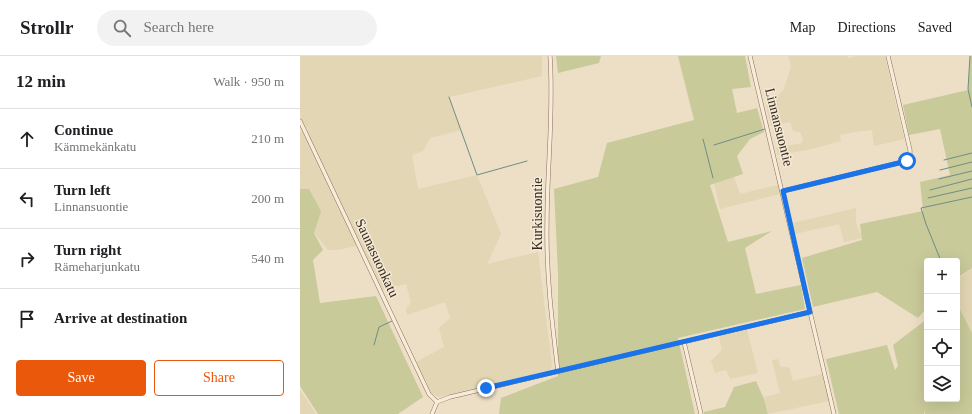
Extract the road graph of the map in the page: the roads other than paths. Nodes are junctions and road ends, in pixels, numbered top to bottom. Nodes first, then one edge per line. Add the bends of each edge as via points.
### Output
1 (550, 56) edge
2 (750, 56) edge
3 (888, 56) edge
4 (300, 122) edge
5 (783, 191) junction
6 (810, 312) junction
7 (684, 342) junction
8 (558, 372) junction
9 (437, 402) junction
10 (432, 414) edge
11 (701, 414) edge
12 (834, 414) edge

1 - 8 street, Kurkisuontie via 552,106 547,225 549,290
2 - 5 street, Linnansuontie
3 - 5 street via 910,158
4 - 9 street, Saunasuonkatu via 429,394
5 - 6 street, Linnansuontie
6 - 7 street
6 - 12 street, Linnansuontie
7 - 8 street
7 - 11 street
8 - 9 street
9 - 10 street

